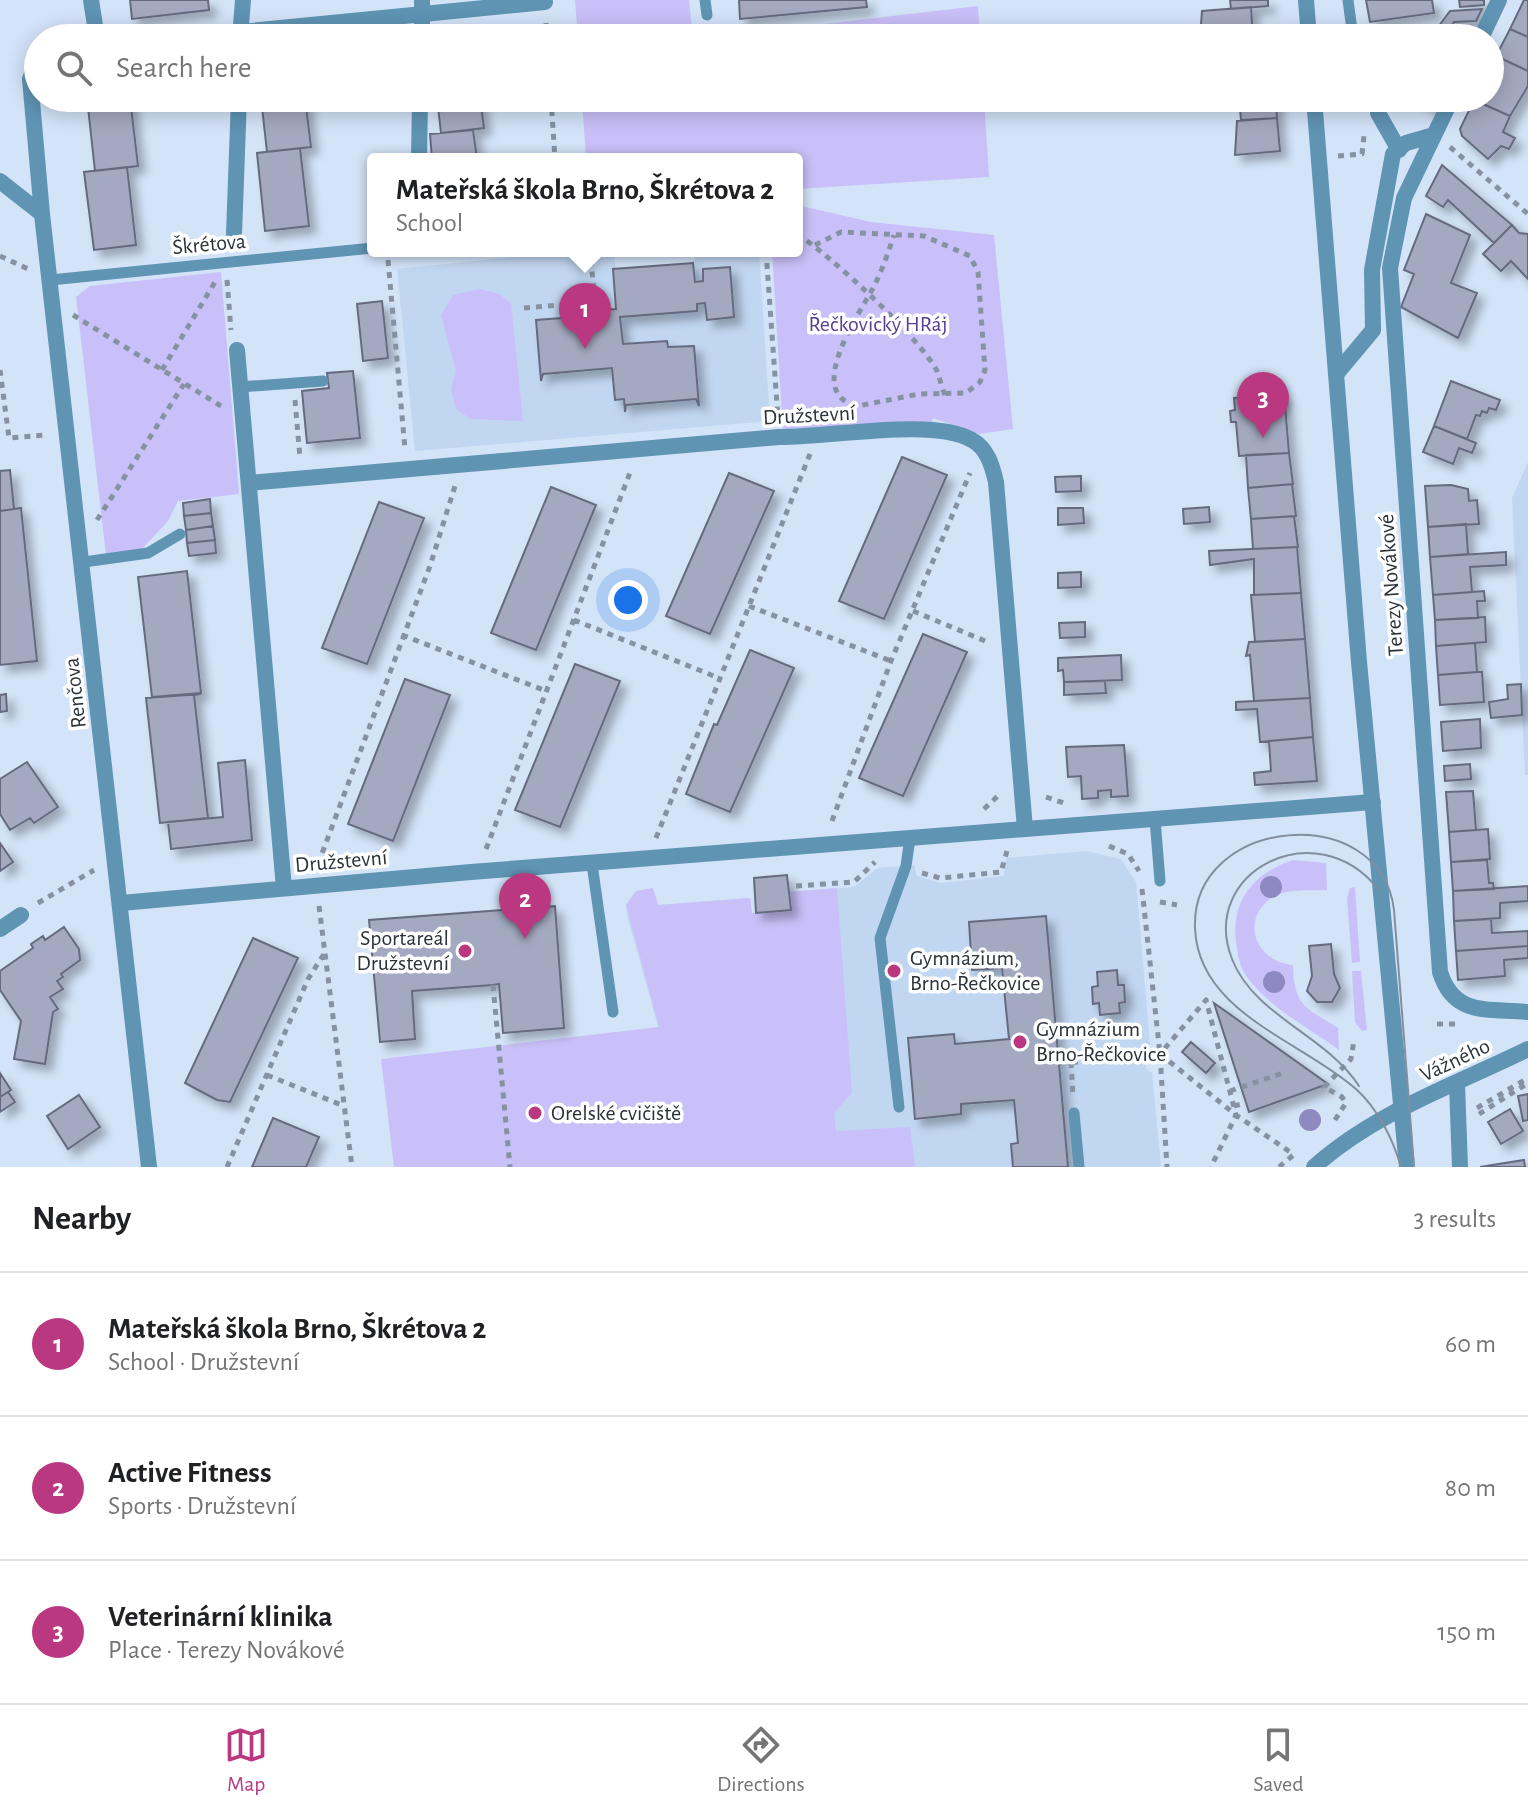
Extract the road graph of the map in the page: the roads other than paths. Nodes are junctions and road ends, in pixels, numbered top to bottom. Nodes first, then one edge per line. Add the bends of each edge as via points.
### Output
1 (91, 0) edge
2 (243, 0) edge
3 (705, 0) edge
4 (1306, 0) edge
5 (1348, 0) edge
6 (1499, 0) edge
7 (545, 2) dead end
8 (422, 6) edge
9 (707, 15) dead end
10 (95, 24) edge
11 (241, 24) edge
12 (305, 24) edge
13 (1308, 24) edge
14 (1351, 24) edge
15 (1488, 24) edge
16 (33, 112) edge
17 (238, 112) edge
18 (420, 112) edge
19 (1315, 112) edge
20 (1378, 112) edge
21 (1445, 112) edge
22 (1434, 135) junction
23 (1399, 150) junction
24 (419, 153) edge
25 (0, 181) edge
26 (42, 214) junction
27 (234, 234) dead end
28 (367, 249) edge
29 (50, 280) junction
30 (237, 350) road end
31 (1337, 373) junction
32 (323, 381) dead end
33 (240, 387) junction
34 (249, 483) junction
35 (180, 534) dead end
36 (84, 562) junction
37 (1373, 802) junction
38 (1155, 819) junction
39 (1025, 829) junction
40 (910, 838) junction
41 (592, 864) junction
42 (1160, 881) dead end
43 (284, 888) junction
44 (121, 903) junction
45 (21, 915) dead end
46 (0, 929) edge
47 (613, 1012) dead end
48 (1528, 1012) edge
49 (1528, 1049) edge
50 (1457, 1084) junction
51 (899, 1107) dead end
52 (1074, 1108) road end
53 (1400, 1109) junction
54 (149, 1167) edge
55 (1079, 1167) edge
56 (1314, 1167) edge
57 (1407, 1167) edge
58 (1460, 1167) edge

1 - 10 street
2 - 11 street
3 - 9 lane
4 - 13 street
5 - 14 lane
6 - 15 street
7 - 8 street
8 - 12 street
16 - 26 street, Renčova
17 - 27 street
18 - 24 street
19 - 31 street, Terezy Novákové
20 - 23 street
21 - 22 street
22 - 23 street
22 - 48 street, Terezy Novákové via 1404,198 1390,268 1440,972 1446,991 1462,1005
23 - 31 street via 1393,154 1372,270 1373,330
25 - 26 street
26 - 29 street, Renčova
28 - 29 lane, Škrétova
29 - 36 street, Renčova
30 - 33 street, Družstevní
31 - 37 street, Terezy Novákové
32 - 33 lane
33 - 34 street, Družstevní
34 - 39 street, Družstevní via 779,437 952,432 983,449 994,473
34 - 43 street, Družstevní
35 - 36 lane via 148,553
36 - 44 street, Renčova
37 - 38 street, Družstevní
37 - 53 street, Terezy Novákové
38 - 39 street, Družstevní
38 - 42 lane
39 - 40 street, Družstevní
40 - 41 street, Družstevní
40 - 51 lane via 880,938
41 - 43 street, Družstevní
41 - 47 lane
43 - 44 street, Družstevní
44 - 54 street, Renčova
45 - 46 street
49 - 50 street, Vážného
50 - 53 street, Vážného
50 - 58 street
52 - 55 lane
53 - 56 street, Vážného via 1351,1136
53 - 57 street, Terezy Novákové

